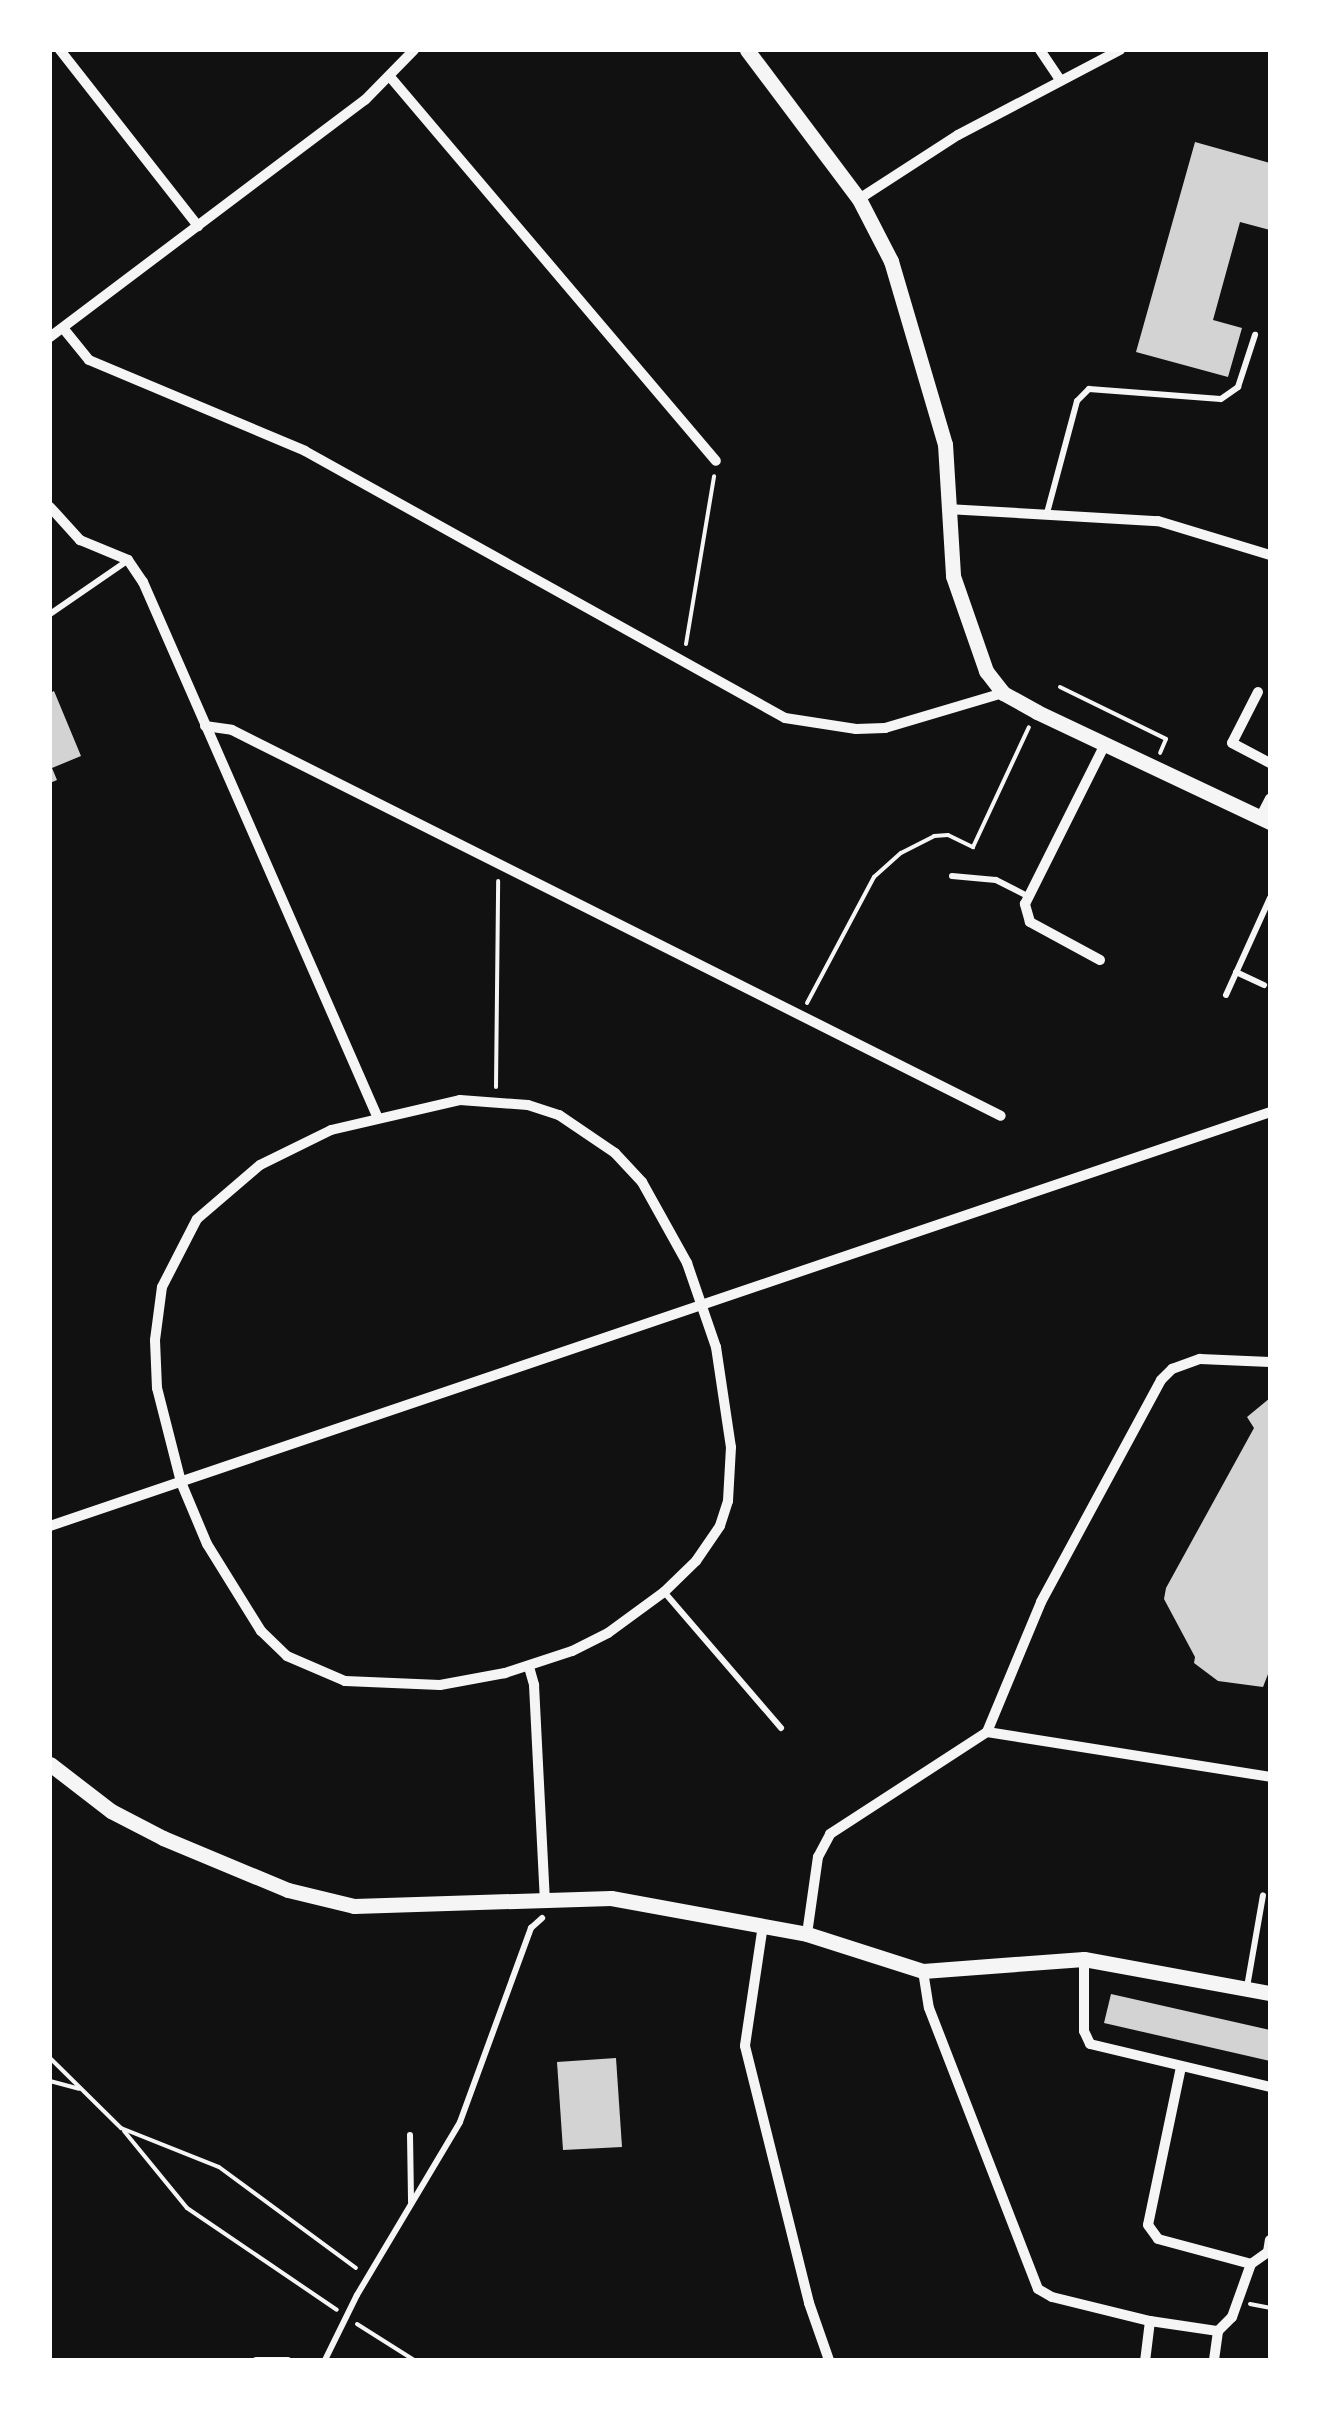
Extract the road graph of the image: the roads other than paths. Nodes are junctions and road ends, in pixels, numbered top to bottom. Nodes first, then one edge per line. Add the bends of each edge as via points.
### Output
1 (60, 50) edge
2 (747, 50) edge
3 (1040, 50) edge
4 (1120, 50) edge
5 (412, 51) edge
6 (391, 78) junction
7 (1061, 81) junction
8 (859, 199) junction
9 (198, 226) junction
10 (63, 328) junction
11 (1255, 336) dead end
12 (50, 337) edge
13 (716, 461) road end
14 (50, 507) edge
15 (947, 508) junction
16 (1047, 515) junction
17 (1270, 555) edge
18 (128, 560) junction
19 (50, 614) edge
20 (1258, 692) dead end
21 (1003, 693) junction
22 (205, 726) junction
23 (1105, 744) junction
24 (1270, 764) edge
25 (1270, 798) edge
26 (1265, 820) edge
27 (952, 876) dead end
28 (1028, 896) junction
29 (1270, 898) edge
30 (1100, 960) dead end
31 (1236, 972) junction
32 (1264, 984) dead end
33 (1226, 995) dead end
34 (1270, 1112) edge
35 (377, 1116) junction
36 (1001, 1116) dead end
37 (704, 1307) junction
38 (1270, 1362) edge
39 (180, 1482) junction
40 (50, 1526) edge
41 (664, 1592) junction
42 (528, 1666) junction
43 (781, 1728) dead end
44 (987, 1732) junction
45 (50, 1764) edge
46 (1270, 1777) edge
47 (1263, 1895) dead end
48 (545, 1901) junction
49 (542, 1918) dead end
50 (763, 1925) junction
51 (807, 1934) junction
52 (1084, 1958) junction
53 (923, 1971) junction
54 (1247, 1988) junction
55 (1270, 1993) edge
56 (1181, 2067) junction
57 (1270, 2087) edge
58 (410, 2135) dead end
59 (411, 2204) junction
60 (1270, 2240) edge
61 (1252, 2264) junction
62 (1150, 2321) junction
63 (1218, 2331) junction
64 (256, 2360) edge
65 (288, 2360) edge
66 (325, 2360) edge
67 (829, 2360) edge
68 (1145, 2360) edge
69 (1214, 2360) edge

1 - 9 street
2 - 8 street
3 - 7 street
4 - 7 street
5 - 6 street
6 - 9 street
6 - 13 street
7 - 8 street via 915,160
8 - 15 street via 891,261 914,329 944,444
9 - 10 street
10 - 12 street
10 - 21 street via 89,360 305,450 785,718 856,729 912,723
11 - 16 lane via 1238,387 1221,398 1089,389 1077,401
14 - 18 street via 80,540
15 - 16 street
15 - 21 street via 953,576 968,630
16 - 17 street via 1172,524
18 - 19 lane
18 - 22 street
20 - 24 street via 1232,744
21 - 23 street
22 - 35 street
22 - 36 street via 232,730
23 - 26 street
23 - 28 street
25 - 26 street
27 - 28 lane via 996,880
28 - 30 street via 1030,922
29 - 31 lane
31 - 32 lane
31 - 33 lane
34 - 37 street
35 - 37 street via 460,1100 495,1100 559,1115 642,1182 665,1217
35 - 39 street via 293,1145 260,1166 197,1219 179,1246 162,1286 155,1340 157,1388
37 - 39 street
37 - 41 street via 726,1398 731,1481 720,1526
38 - 44 street via 1200,1359 1161,1380 1041,1602
39 - 40 street
39 - 42 street via 238,1599 287,1656 345,1681 404,1687 474,1681
41 - 42 street via 608,1633
41 - 43 lane
42 - 48 street
44 - 46 street
44 - 51 street via 830,1834 818,1858
45 - 48 street via 111,1811 163,1838 313,1898 397,1908
47 - 54 lane
48 - 50 street via 638,1901
49 - 59 lane via 533,1922 454,2136
50 - 51 street
50 - 67 street via 745,2046
51 - 53 street
52 - 53 street
52 - 54 street
52 - 56 street via 1084,2031 1090,2044
53 - 62 street via 929,2008 1038,2289
54 - 55 street
56 - 57 street
56 - 61 street via 1148,2225 1158,2239
58 - 59 lane
59 - 66 lane
60 - 61 street via 1268,2252
61 - 63 street via 1232,2317
62 - 63 street
62 - 68 street
63 - 69 street
64 - 65 lane

